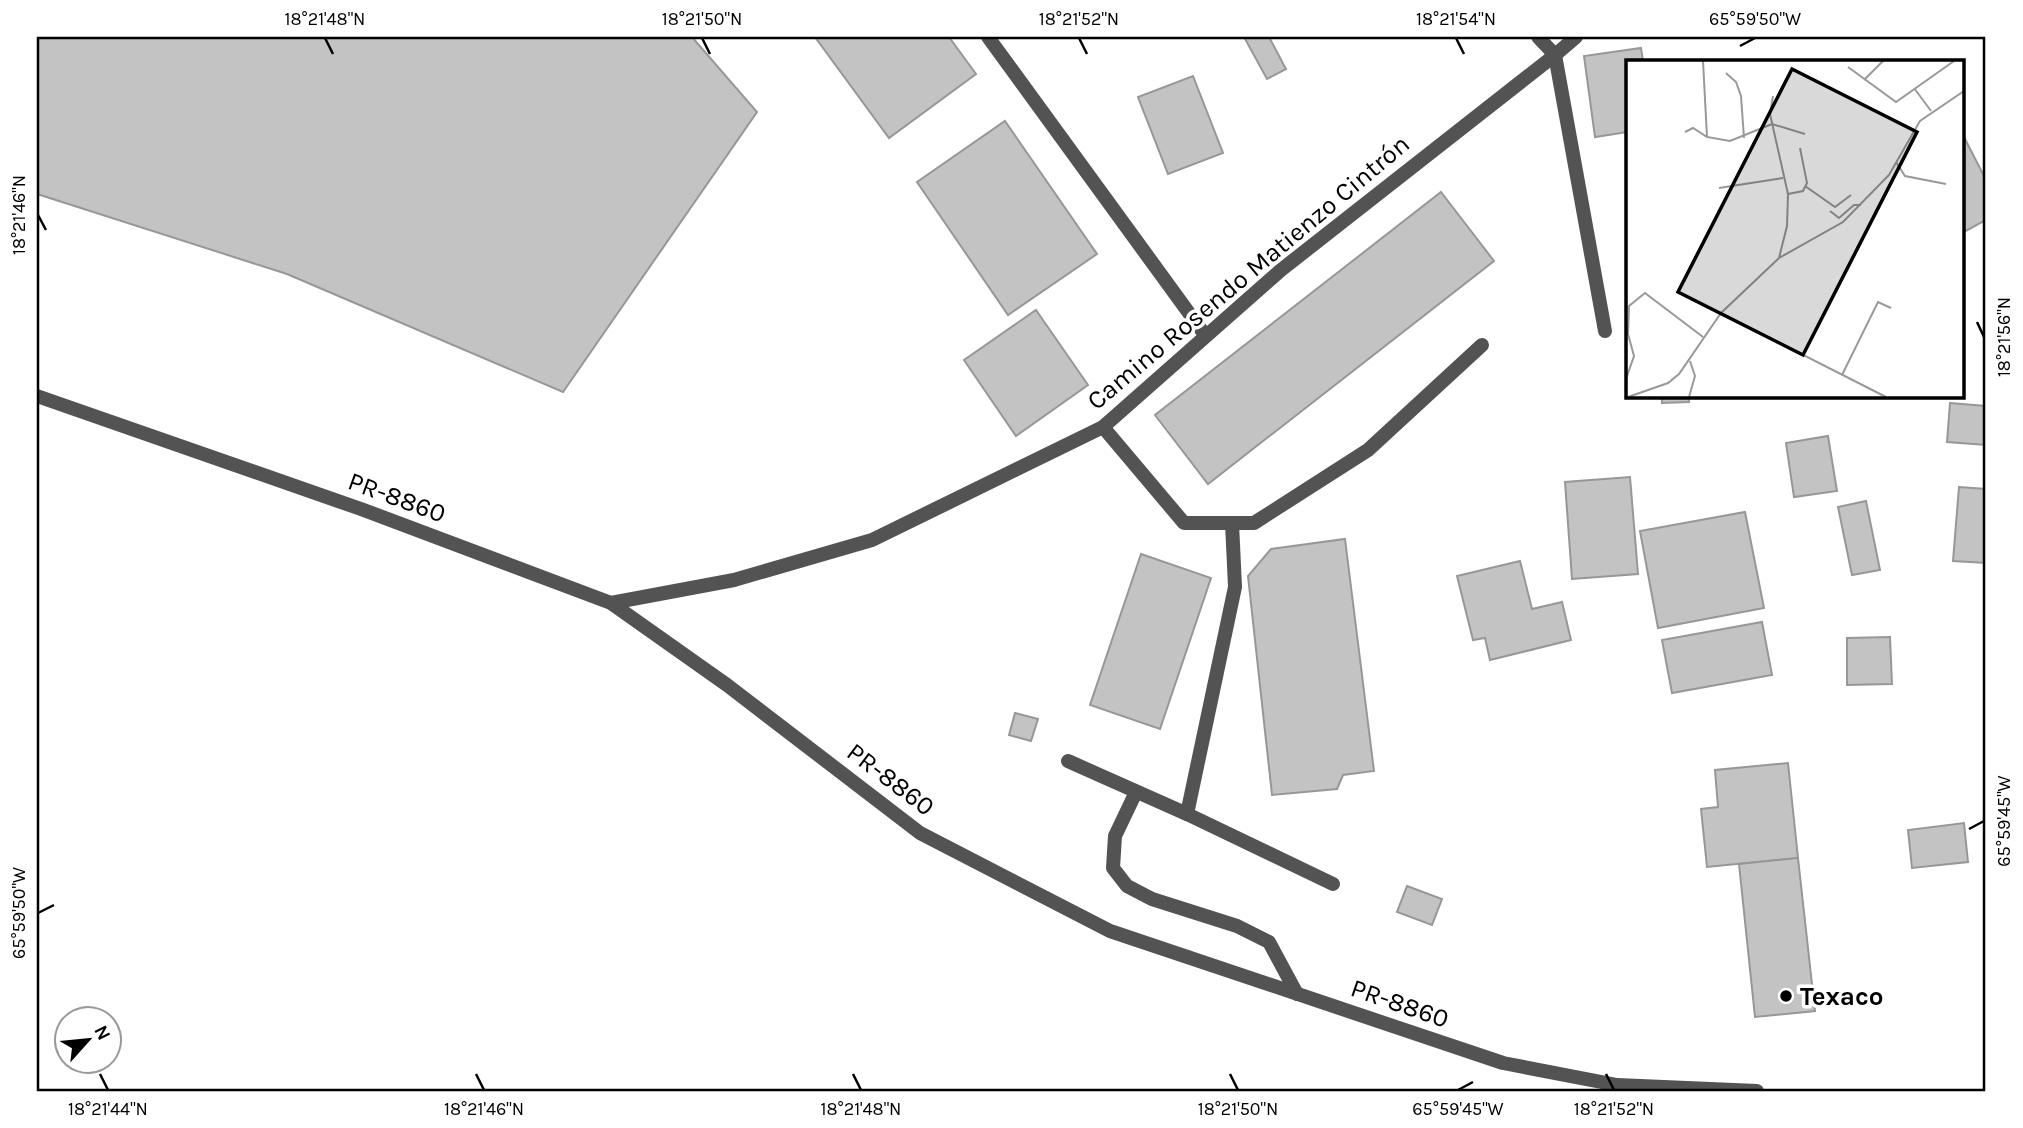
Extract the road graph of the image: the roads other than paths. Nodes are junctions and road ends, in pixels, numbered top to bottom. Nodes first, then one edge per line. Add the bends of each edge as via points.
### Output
1 (988, 37) edge
2 (1538, 37) edge
3 (1576, 37) edge
4 (1555, 55) junction
5 (1605, 331) dead end
6 (1205, 335) junction
7 (1482, 345) dead end
8 (37, 396) edge
9 (1103, 427) junction
10 (1232, 523) junction
11 (611, 603) junction
12 (1068, 761) dead end
13 (1136, 792) junction
14 (1187, 814) junction
15 (1333, 884) dead end
16 (1297, 994) junction
17 (1730, 1091) edge
18 (1757, 1091) edge

1 - 6 street
2 - 4 street
3 - 4 street, Camino Rosendo Matienzo Cintrón
4 - 5 street
4 - 6 street, Camino Rosendo Matienzo Cintrón
6 - 9 street, Camino Rosendo Matienzo Cintrón
7 - 10 street via 1368,450 1254,523
8 - 11 street, PR-8860 / PR-8860 via 361,509
9 - 10 street via 1184,523
9 - 11 street, Camino Rosendo Matienzo Cintrón via 873,540 734,580
10 - 14 street via 1235,587
11 - 16 street, PR-8860 / PR-8860 via 920,833 1110,931
12 - 13 street
13 - 14 street
13 - 16 street via 1115,836 1114,868 1127,886 1269,942
14 - 15 street
16 - 17 street, PR-8860 / PR-8860 via 1503,1063 1617,1085
17 - 18 street, PR-8860 / PR-8860

